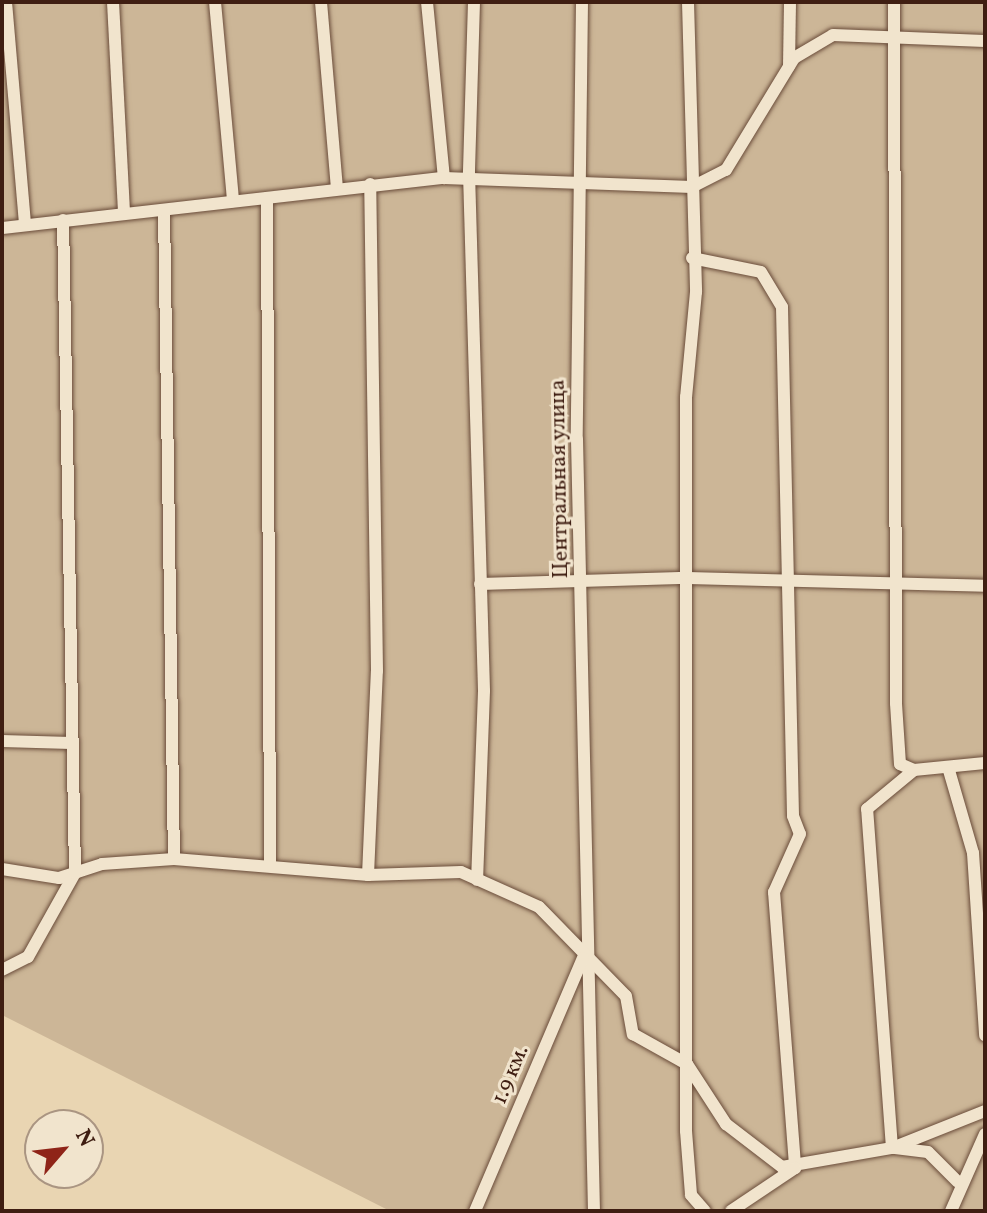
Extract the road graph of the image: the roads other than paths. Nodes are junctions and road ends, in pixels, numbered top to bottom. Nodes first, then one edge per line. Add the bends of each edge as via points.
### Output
1 (6, 2) edge
2 (113, 2) edge
3 (215, 2) edge
4 (321, 2) edge
5 (427, 2) edge
6 (474, 2) edge
7 (582, 2) edge
8 (688, 2) edge
9 (790, 2) edge
10 (894, 2) edge
11 (894, 36) junction
12 (985, 41) edge
13 (789, 66) junction
14 (444, 178) junction
15 (582, 183) junction
16 (370, 184) junction
17 (473, 184) junction
18 (692, 187) junction
19 (337, 188) junction
20 (267, 198) junction
21 (233, 201) junction
22 (164, 210) junction
23 (124, 213) junction
24 (63, 220) junction
25 (25, 224) junction
26 (2, 228) edge
27 (692, 258) junction
28 (688, 578) junction
29 (791, 581) junction
30 (480, 584) junction
31 (895, 584) junction
32 (582, 585) junction
33 (985, 586) edge
34 (2, 741) edge
35 (71, 743) junction
36 (985, 763) edge
37 (948, 767) junction
38 (914, 770) junction
39 (174, 859) junction
40 (270, 862) junction
41 (2, 869) edge
42 (75, 873) junction
43 (368, 875) junction
44 (477, 880) junction
45 (584, 955) junction
46 (2, 970) edge
47 (985, 1036) edge
48 (687, 1064) junction
49 (985, 1111) edge
50 (985, 1134) edge
51 (892, 1148) junction
52 (795, 1168) junction
53 (958, 1182) junction
54 (475, 1211) edge
55 (594, 1211) edge
56 (705, 1211) edge
57 (731, 1211) edge
58 (951, 1211) edge

1 - 25 street
2 - 23 street
3 - 21 street
4 - 19 street
5 - 14 street
6 - 17 street
7 - 15 street, Центральная улица
8 - 18 street
9 - 13 street
10 - 11 street
11 - 12 street
11 - 13 street via 833,35
11 - 31 street
13 - 18 street via 726,170
14 - 16 street
14 - 17 street
15 - 17 street
15 - 18 street
15 - 32 street, Центральная улица
16 - 19 street
16 - 43 street via 377,671
17 - 30 street
18 - 27 street
19 - 20 street
20 - 21 street
20 - 40 street
21 - 22 street
22 - 23 street
22 - 39 street
23 - 24 street
24 - 25 street
24 - 35 street
25 - 26 street
27 - 28 street
27 - 29 street via 761,272 782,307
28 - 29 street
28 - 32 street
28 - 48 street
29 - 31 street
29 - 52 street via 793,816 800,834 774,892
30 - 32 street
30 - 44 street
31 - 33 street
31 - 38 street via 900,764
32 - 45 street, Центральная улица
34 - 35 street
35 - 42 street
36 - 37 street
37 - 38 street
37 - 47 street via 973,853
38 - 51 street via 867,809
39 - 40 street
39 - 42 street
40 - 43 street
41 - 42 street via 28,876
42 - 46 street via 28,957
43 - 44 street via 435,870
44 - 45 street via 539,907
45 - 48 street via 626,996 633,1034
45 - 54 street, 1.9 км.
45 - 55 street, Центральная улица
48 - 52 street via 726,1124 782,1167
48 - 56 street via 691,1195
49 - 51 street
50 - 53 street
51 - 52 street
51 - 53 street via 928,1152
52 - 57 street
53 - 58 street

